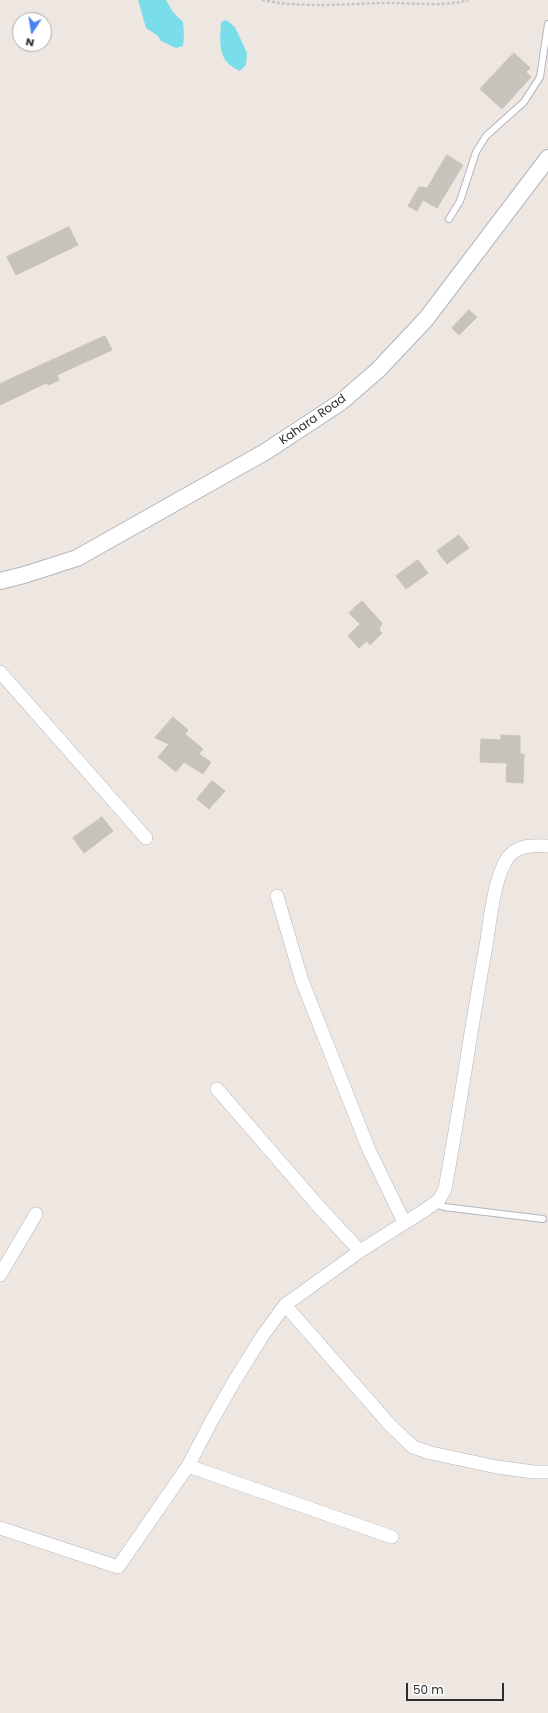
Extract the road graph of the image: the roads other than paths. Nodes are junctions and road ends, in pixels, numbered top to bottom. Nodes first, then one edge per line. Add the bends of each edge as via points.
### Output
1 (548, 24) edge
2 (548, 158) edge
3 (449, 219) dead end
4 (0, 580) edge
5 (0, 672) edge
6 (146, 838) dead end
7 (548, 846) edge
8 (277, 896) dead end
9 (217, 1089) dead end
10 (434, 1204) junction
11 (36, 1214) dead end
12 (543, 1220) dead end
13 (404, 1222) junction
14 (360, 1251) junction
15 (0, 1275) edge
16 (285, 1305) junction
17 (188, 1466) junction
18 (548, 1472) edge
19 (0, 1528) edge
20 (392, 1537) dead end

1 - 3 lane via 540,77 524,102 486,136 476,152 460,201
2 - 4 street, Kahara Road via 426,319 378,370 341,402 265,452 77,558
5 - 6 street
7 - 10 street via 519,847 509,856 501,870 492,908 445,1189
8 - 13 street via 302,981 369,1150
9 - 14 street
10 - 12 lane
10 - 13 street
11 - 15 street
13 - 14 street
14 - 16 street
16 - 17 street via 235,1380
16 - 18 street via 390,1425 413,1447 497,1467
17 - 19 street via 118,1567
17 - 20 street

